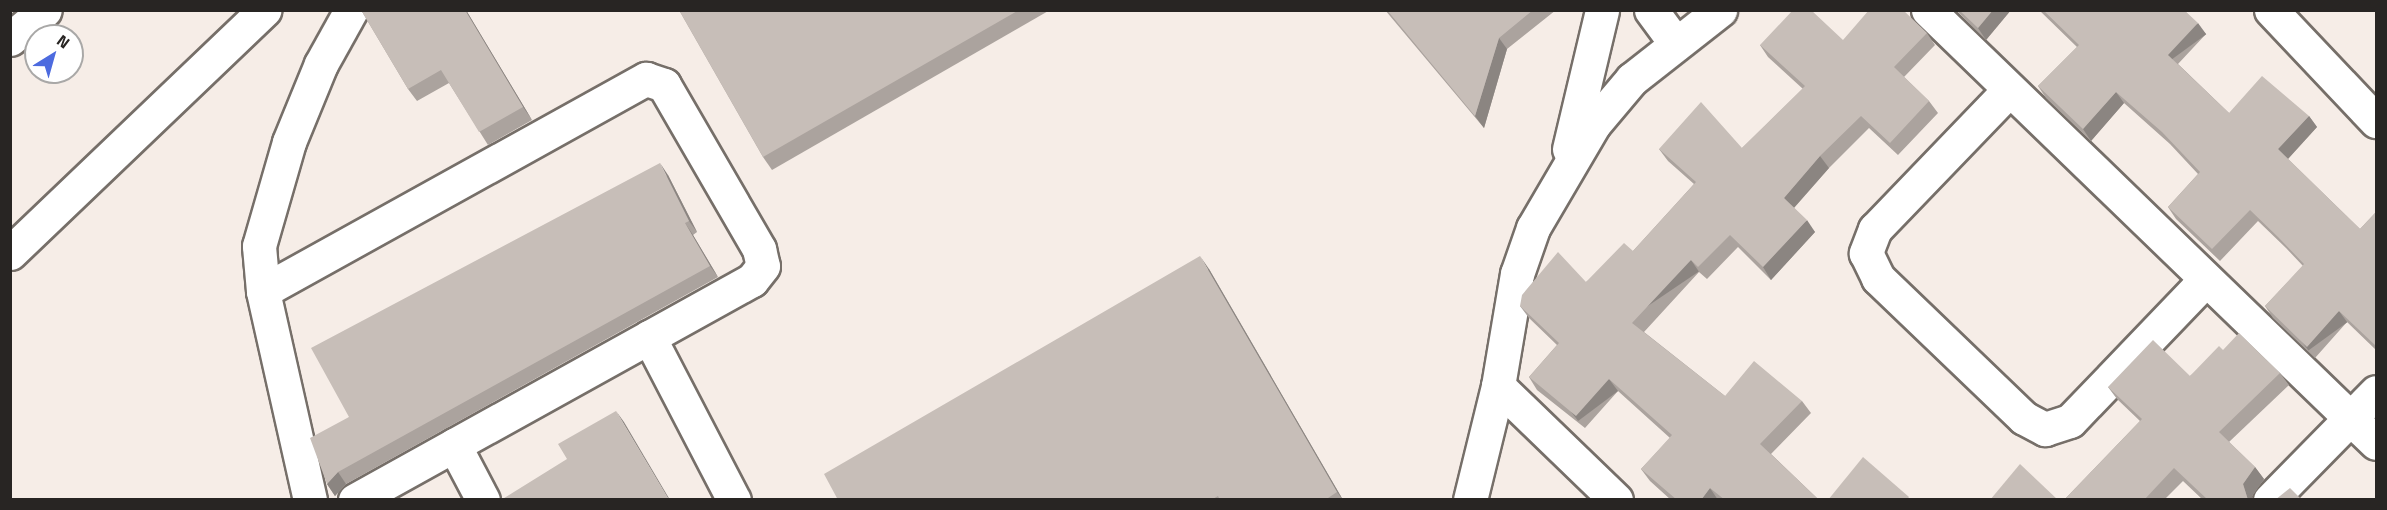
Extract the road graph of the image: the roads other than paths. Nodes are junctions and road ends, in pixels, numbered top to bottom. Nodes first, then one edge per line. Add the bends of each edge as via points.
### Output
1 (45, 10) edge
2 (264, 10) edge
3 (1602, 10) edge
4 (1651, 10) edge
5 (1720, 10) edge
6 (1928, 10) edge
7 (2271, 10) edge
8 (339, 17) edge
9 (10, 39) edge
10 (1676, 44) junction
11 (2008, 91) junction
12 (2376, 121) edge
13 (1562, 176) junction
14 (10, 253) edge
15 (2205, 280) junction
16 (263, 291) junction
17 (649, 337) junction
18 (1498, 386) junction
19 (2376, 392) edge
20 (2350, 419) junction
21 (2376, 443) edge
22 (454, 445) junction
23 (310, 500) edge
24 (355, 500) edge
25 (483, 500) edge
26 (734, 500) edge
27 (1470, 500) edge
28 (1616, 500) edge
29 (2270, 500) edge

1 - 9 street
2 - 14 street
3 - 13 street
4 - 10 street
5 - 10 street
6 - 11 street
7 - 12 street
8 - 16 street via 289,142 262,225 259,246
10 - 13 street via 1632,79 1594,124
11 - 15 street
11 - 15 street via 1875,229 1868,241 1870,267 1904,303 2024,418 2045,429 2070,421
13 - 18 street via 1533,228 1517,274
15 - 20 street
16 - 17 street via 638,82 656,80 669,92 763,258 759,274 752,280
16 - 23 street
17 - 22 street
17 - 26 street
18 - 27 street
18 - 28 street
19 - 20 street
20 - 21 street
20 - 29 street
22 - 24 street
22 - 25 street

